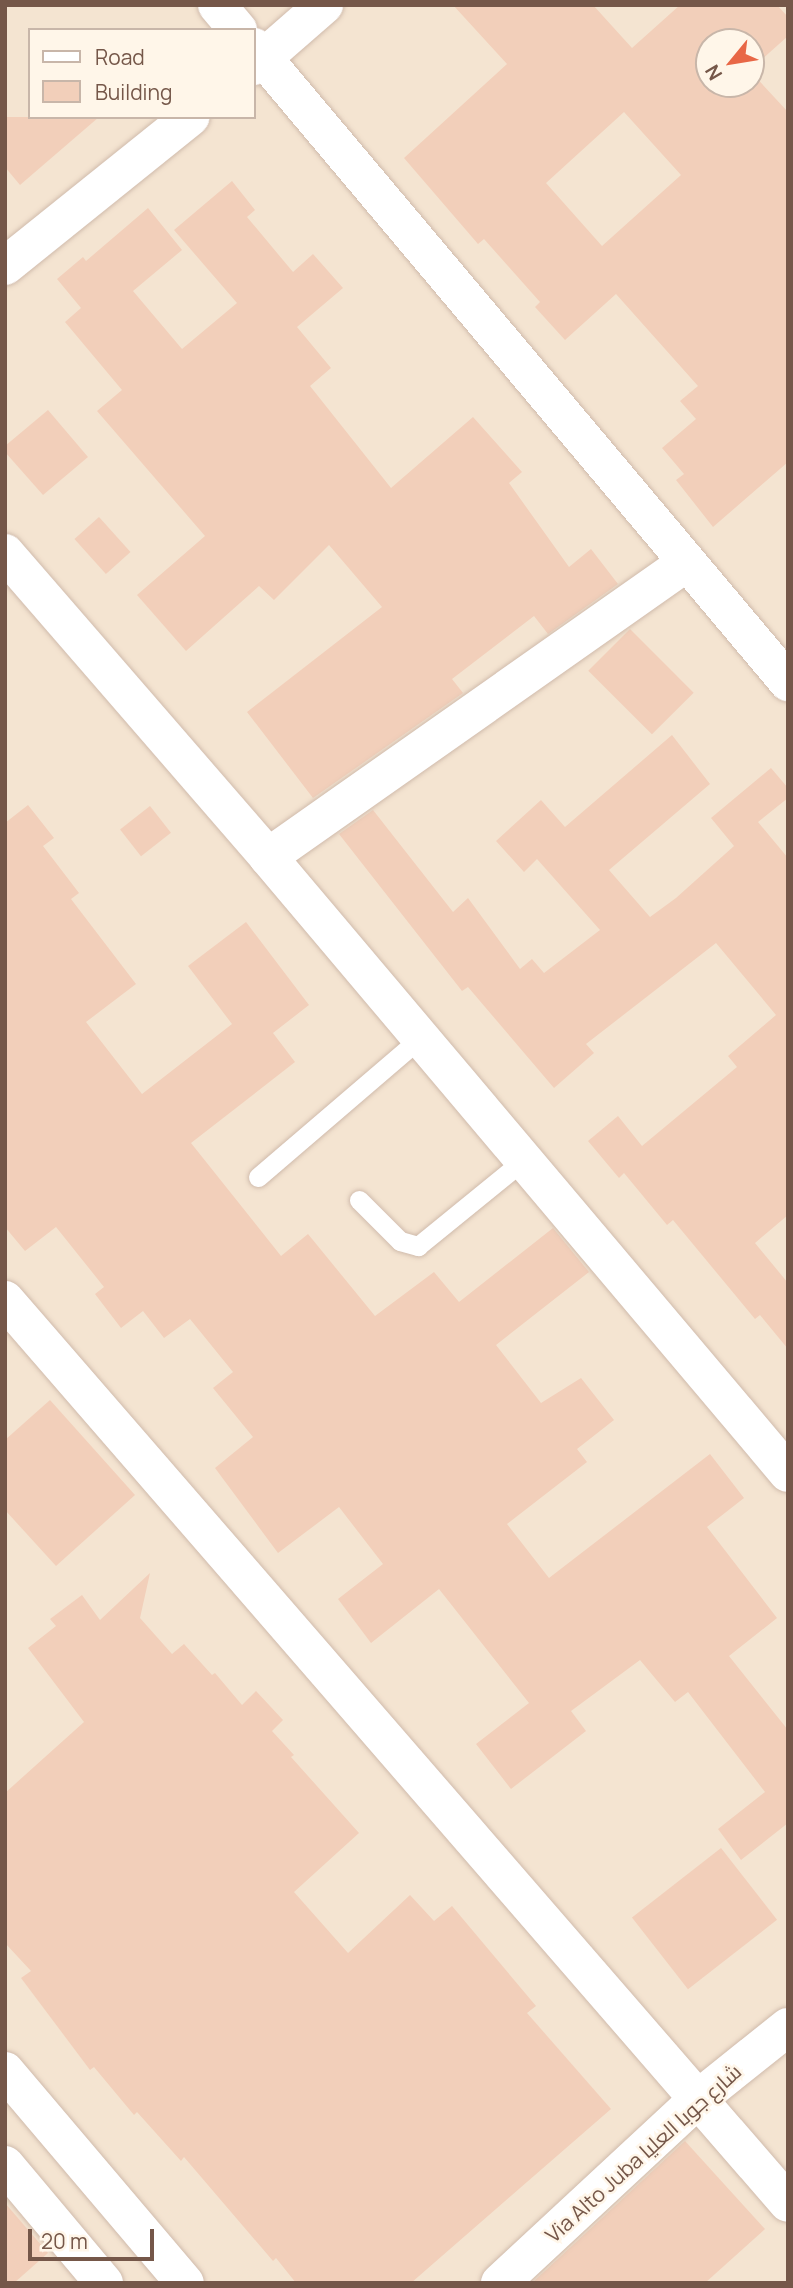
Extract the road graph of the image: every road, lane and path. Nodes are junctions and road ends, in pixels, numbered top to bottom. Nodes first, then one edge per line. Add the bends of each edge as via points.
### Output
1 (217, 5) edge
2 (324, 5) edge
3 (236, 28) edge
4 (257, 57) edge
5 (188, 119) edge
6 (5, 266) edge
7 (5, 553) edge
8 (686, 563) junction
9 (788, 682) edge
10 (268, 857) junction
11 (420, 1038) junction
12 (524, 1160) junction
13 (258, 1177) dead end
14 (359, 1200) dead end
15 (5, 1300) edge
16 (788, 1473) edge
17 (788, 2027) edge
18 (5, 2071) edge
19 (699, 2098) junction
20 (5, 2165) edge
21 (788, 2203) edge
22 (104, 2283) edge
23 (185, 2283) edge
24 (500, 2283) edge

1 - 3 street
2 - 4 street
4 - 8 street
5 - 6 street
7 - 10 street
8 - 9 street
8 - 10 street
10 - 11 street
11 - 12 street
11 - 13 lane
12 - 14 lane via 418,1246 400,1241
12 - 16 street
15 - 19 street
17 - 19 street, Via Alto Juba شارع جوبا العليا
18 - 23 street
19 - 21 street
19 - 24 street, Via Alto Juba شارع جوبا العليا
20 - 22 street

